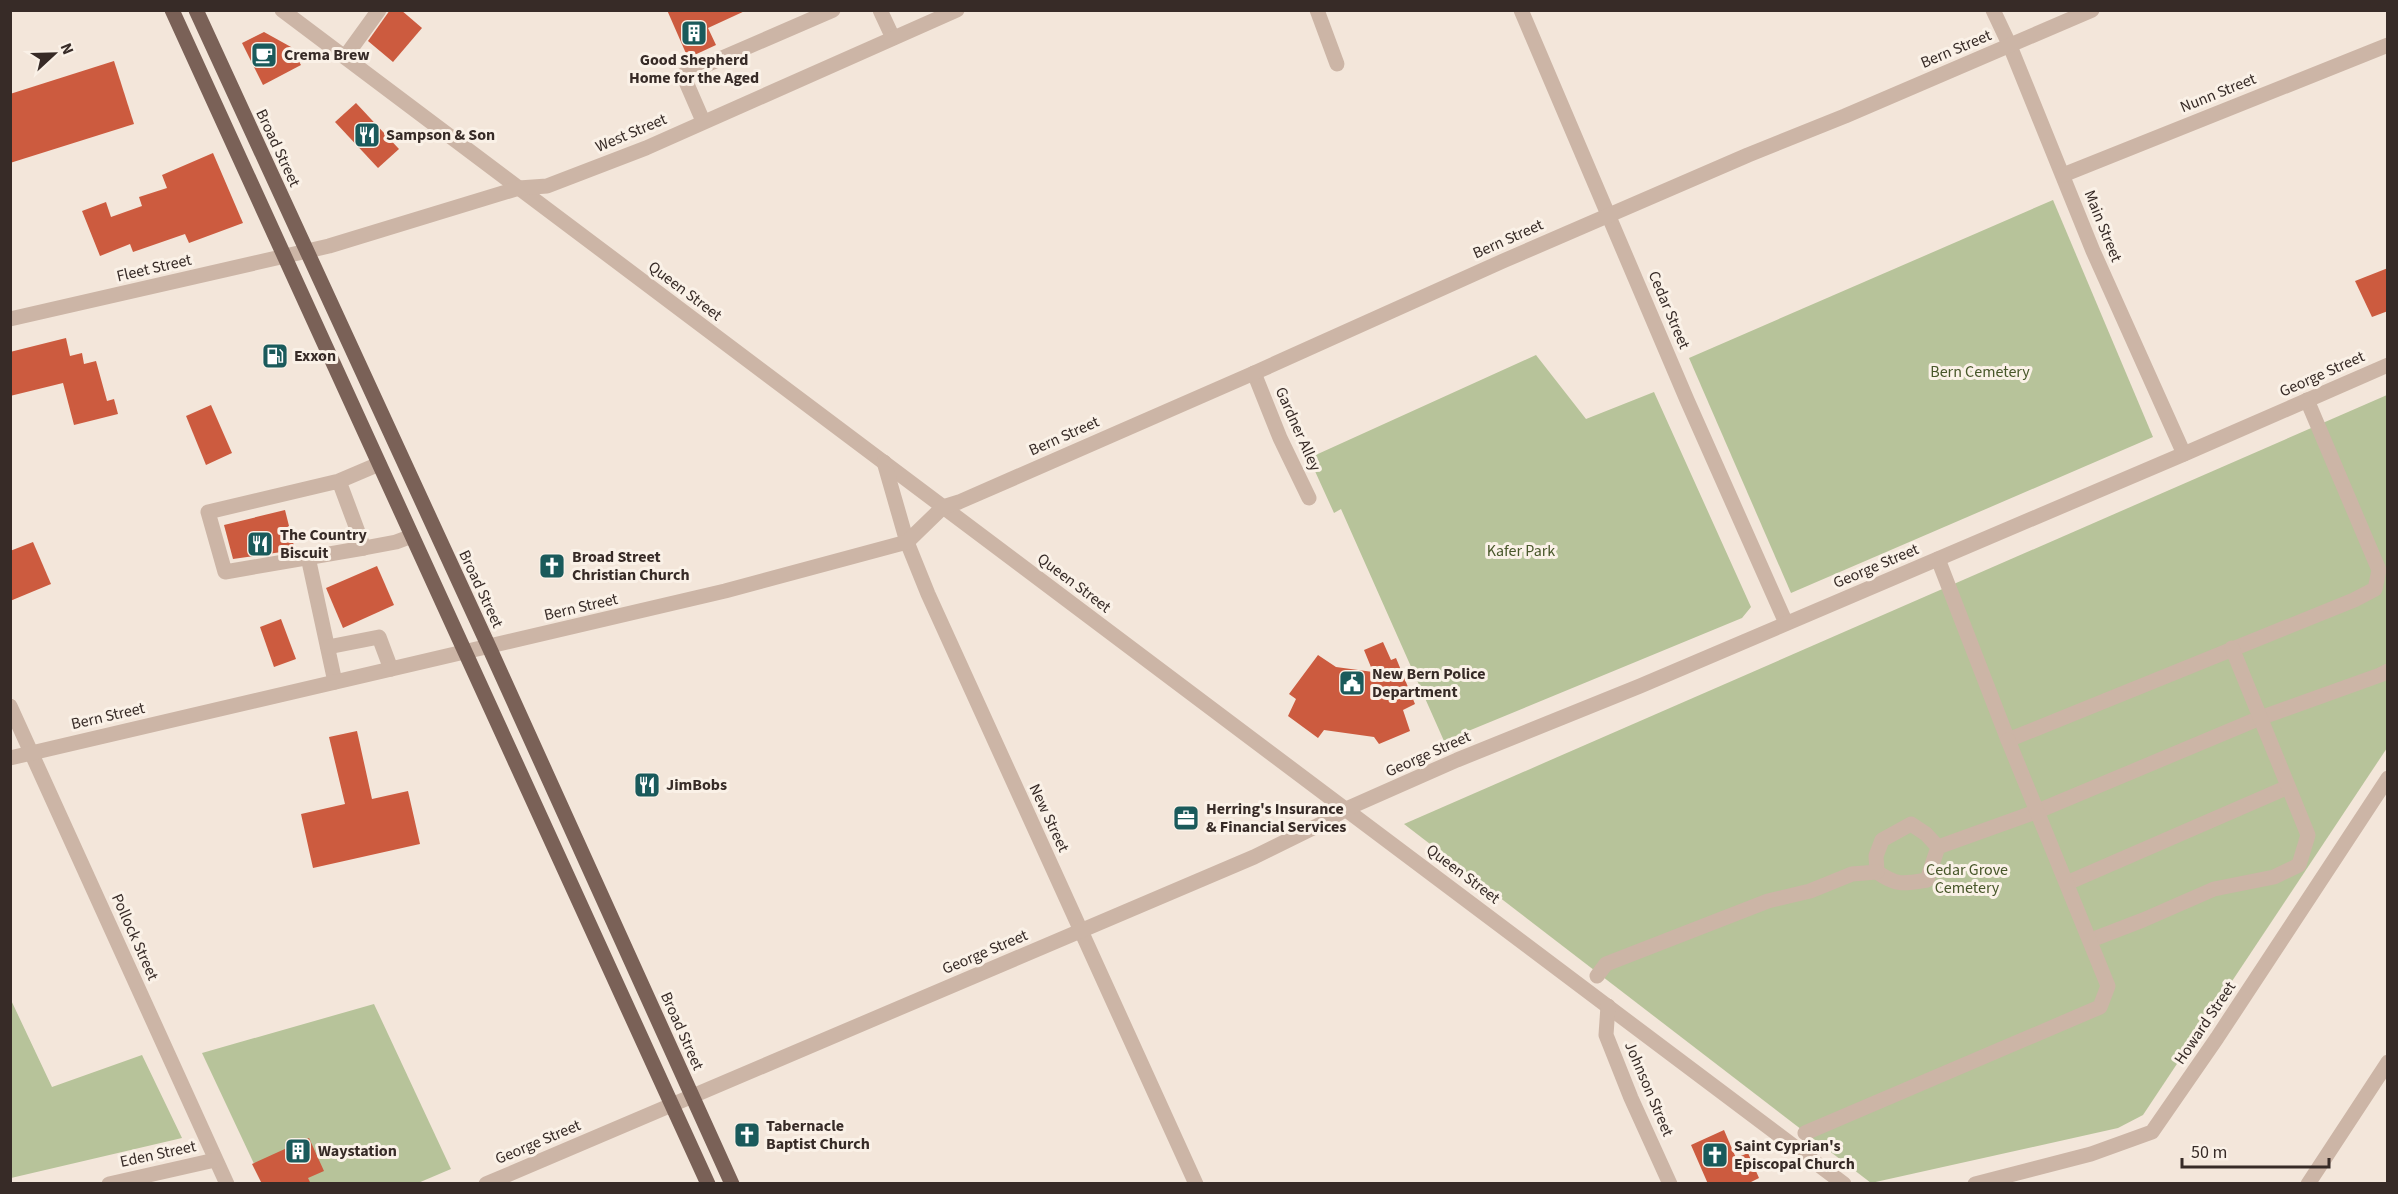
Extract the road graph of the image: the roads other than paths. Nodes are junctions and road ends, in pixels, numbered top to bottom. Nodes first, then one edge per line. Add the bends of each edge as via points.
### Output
1 (172, 10) edge
2 (196, 10) edge
3 (282, 10) edge
4 (380, 10) edge
5 (833, 10) edge
6 (880, 10) edge
7 (957, 10) edge
8 (1317, 10) edge
9 (1993, 10) edge
10 (2092, 10) edge
11 (1523, 11) edge
12 (893, 38) junction
13 (2388, 45) edge
14 (2010, 46) junction
15 (345, 57) junction
16 (1337, 64) dead end
17 (703, 121) junction
18 (2062, 175) junction
19 (519, 188) junction
20 (1609, 216) junction
21 (306, 252) junction
22 (285, 257) junction
23 (10, 319) edge
24 (2388, 365) edge
25 (1254, 374) junction
26 (2307, 400) junction
27 (2184, 454) junction
28 (884, 462) junction
29 (379, 464) junction
30 (339, 481) junction
31 (1309, 498) dead end
32 (943, 507) junction
33 (412, 536) junction
34 (907, 542) junction
35 (364, 548) junction
36 (308, 557) junction
37 (1938, 559) junction
38 (2379, 570) junction
39 (2388, 591) edge
40 (1786, 623) junction
41 (328, 647) junction
42 (489, 647) junction
43 (2232, 648) junction
44 (466, 652) junction
45 (391, 669) junction
46 (2388, 671) edge
47 (335, 682) junction
48 (10, 706) edge
49 (2260, 718) junction
50 (2008, 740) junction
51 (32, 753) junction
52 (10, 758) edge
53 (2388, 778) edge
54 (2288, 787) junction
55 (1346, 809) junction
56 (2038, 811) junction
57 (1938, 847) junction
58 (1877, 872) junction
59 (2067, 883) junction
60 (1081, 930) junction
61 (2091, 940) junction
62 (1597, 976) dead end
63 (1608, 1006) junction
64 (2388, 1062) edge
65 (692, 1095) junction
66 (672, 1104) junction
67 (1805, 1133) dead end
68 (215, 1160) junction
69 (109, 1184) edge
70 (227, 1184) edge
71 (486, 1184) edge
72 (708, 1184) edge
73 (732, 1184) edge
74 (1196, 1184) edge
75 (1670, 1184) edge
76 (1844, 1184) edge
77 (1975, 1184) edge
78 (2308, 1184) edge

1 - 22 main road
2 - 21 main road, Broad Street
3 - 15 street, Queen Street
4 - 15 street
5 - 17 street via 683,75
6 - 12 street
7 - 12 street, West Street
8 - 16 street
9 - 14 street, Main Street
10 - 14 street, Bern Street
11 - 20 street, Cedar Street
12 - 17 street, West Street
13 - 18 street, Nunn Street
14 - 18 street, Main Street
14 - 20 street, Bern Street
15 - 19 street, Queen Street
17 - 19 street, West Street via 547,186
18 - 27 street, Main Street
19 - 21 street, West Street
19 - 28 street, Queen Street
20 - 25 street, Bern Street
20 - 40 street, Cedar Street
21 - 22 street, Fleet Street
21 - 42 main road, Broad Street
22 - 23 street, Fleet Street
22 - 29 main road
24 - 26 street, George Street
25 - 31 street, Gardner Alley
25 - 32 street, Bern Street
26 - 27 street, George Street
26 - 38 street
27 - 37 street, George Street
28 - 32 street, Queen Street
28 - 34 street, New Street
29 - 30 street
29 - 33 main road
30 - 35 street
30 - 36 street via 208,512 225,572
32 - 34 street, Bern Street
32 - 55 street, Queen Street
33 - 35 street
33 - 44 main road
34 - 42 street, Bern Street via 725,591
34 - 60 street, New Street
35 - 36 street
36 - 41 street
37 - 40 street, George Street
37 - 50 street
38 - 39 street
38 - 43 street via 2375,589 2355,600
40 - 55 street, George Street
41 - 45 street via 379,637
41 - 47 street
42 - 44 street, Bern Street
42 - 65 main road, Broad Street
43 - 49 street
43 - 50 street
44 - 45 street, Bern Street
44 - 66 main road
45 - 47 street, Bern Street
46 - 49 street
47 - 51 street, Bern Street
48 - 51 street, Pollock Street
49 - 54 street
49 - 56 street
50 - 56 street
51 - 52 street, Bern Street
51 - 68 street, Pollock Street
53 - 77 street, Howard Street via 2152,1132 2091,1154
54 - 59 street
54 - 61 street via 2308,835 2299,865 2274,877 2214,889
55 - 60 street, George Street via 1254,856
55 - 63 street, Queen Street
56 - 57 street
56 - 59 street
57 - 58 street via 1927,880 1903,884
57 - 58 street via 1911,824 1882,840 1876,856
58 - 62 street via 1852,874 1810,891 1768,901 1606,964
59 - 61 street
60 - 65 street, George Street
60 - 74 street, New Street
61 - 67 street via 2108,986 2100,1007
63 - 75 street, Johnson Street via 1606,1035
63 - 76 street, Queen Street
64 - 78 street
65 - 66 street, George Street
65 - 73 main road, Broad Street
66 - 71 street, George Street
66 - 72 main road
68 - 69 street, Eden Street
68 - 70 street, Pollock Street

